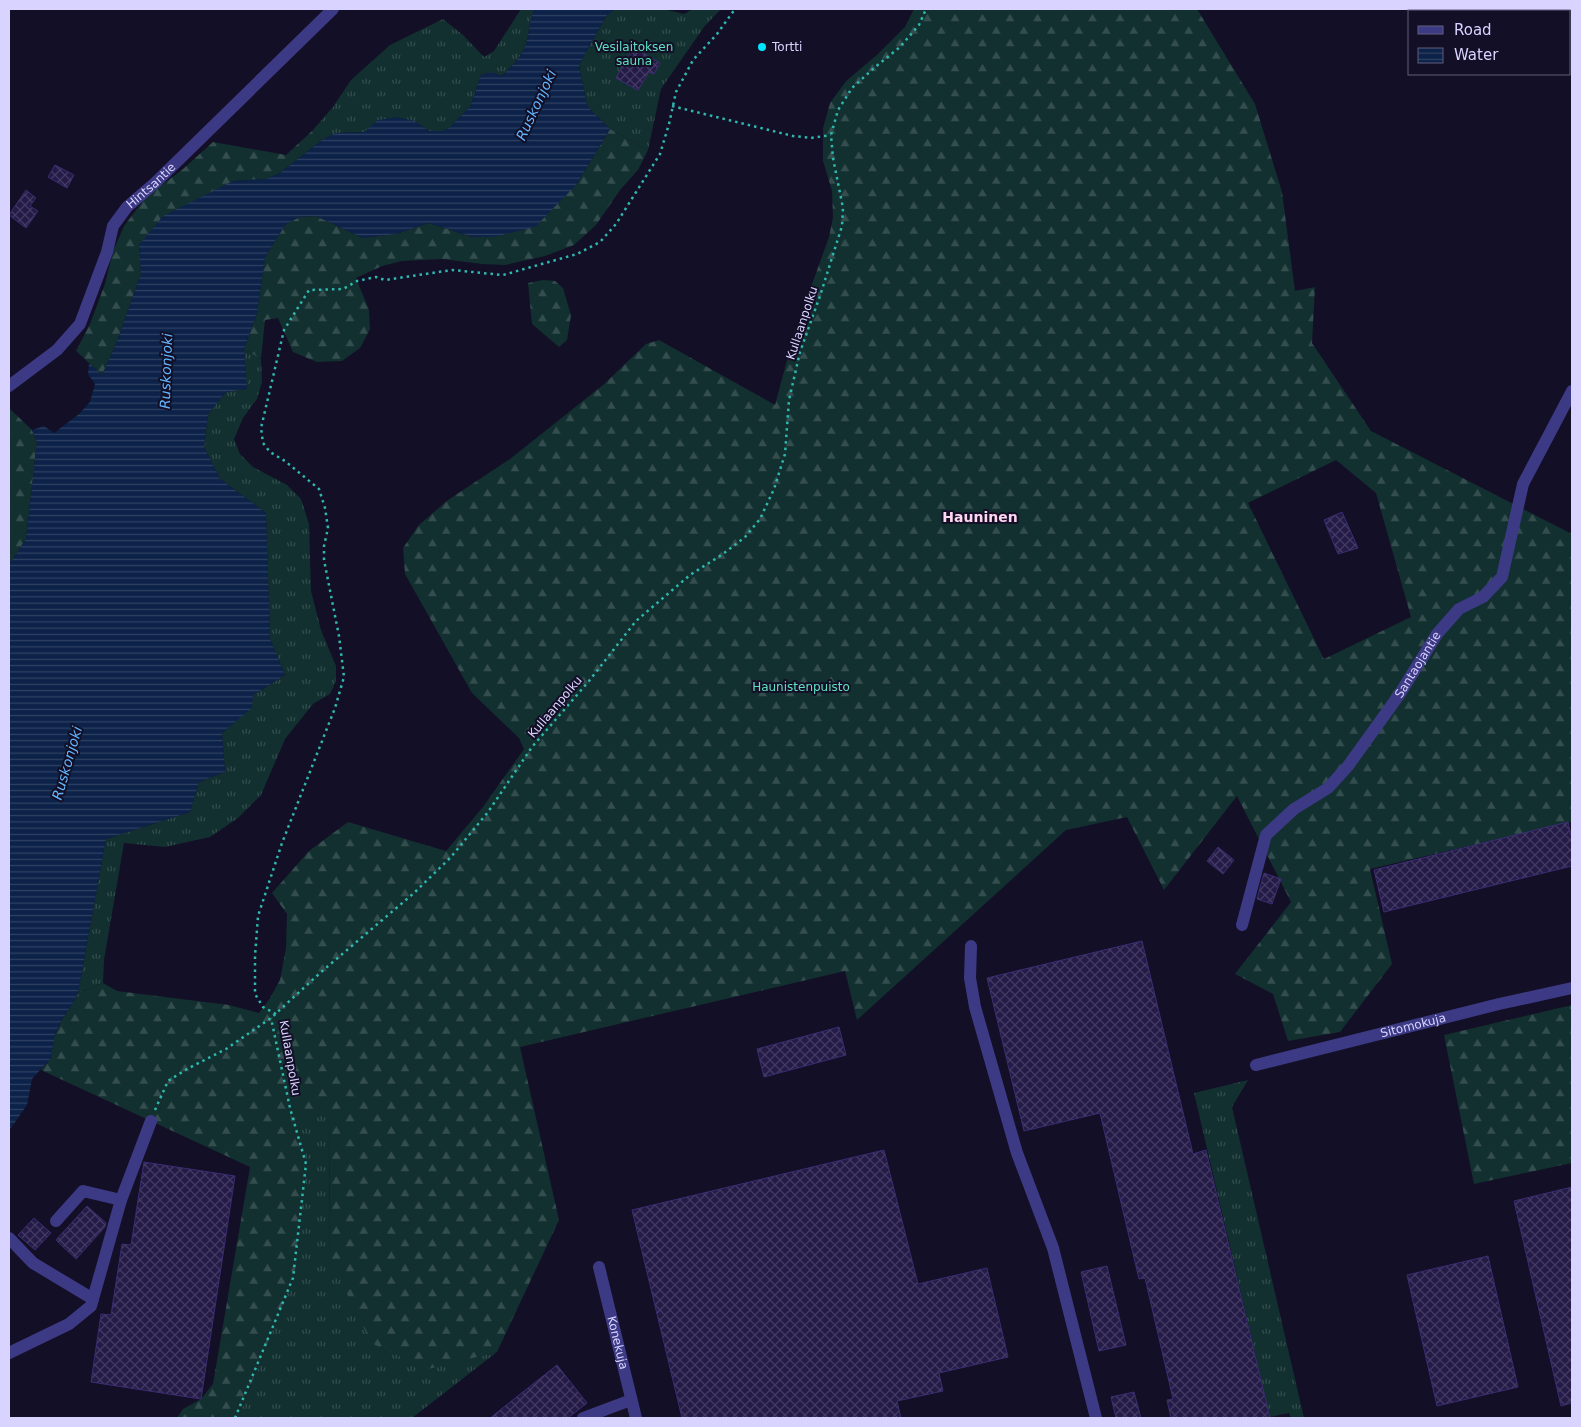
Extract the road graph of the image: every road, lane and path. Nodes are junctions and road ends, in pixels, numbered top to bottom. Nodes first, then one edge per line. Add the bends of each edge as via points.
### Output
1 (333, 9) edge
2 (735, 9) edge
3 (926, 9) edge
4 (672, 106) junction
5 (831, 135) junction
6 (9, 386) edge
7 (1572, 391) edge
8 (1242, 925) dead end
9 (971, 946) dead end
10 (1572, 988) edge
11 (276, 1014) junction
12 (272, 1018) junction
13 (1256, 1065) dead end
14 (151, 1121) joint
15 (121, 1200) junction
16 (56, 1221) dead end
17 (9, 1238) edge
18 (599, 1267) dead end
19 (92, 1299) junction
20 (9, 1353) edge
21 (632, 1400) junction
22 (235, 1418) edge
23 (582, 1418) edge
24 (636, 1418) edge
25 (1096, 1418) edge

1 - 6 street, Hintsantie via 127,207 113,226 107,252 80,324 57,350
2 - 4 path via 693,60
3 - 5 path, Kullaanpolku via 919,25 900,47 852,88 838,110
4 - 5 path via 793,136
4 - 11 path via 660,154 616,224 600,242 576,254 503,275 452,270 385,280 376,277 356,281 343,289 309,290 284,330 261,428 263,442 270,452 318,489 326,508 328,528 324,560 344,678 258,916 256,994 263,1007
5 - 11 path, Kullaanpolku via 832,158 843,208 842,226 800,352 789,400 785,454 760,519 745,536 636,621 532,747 488,812 451,857
7 - 8 street, Santaojantie via 1523,484 1502,577 1483,597 1459,609 1437,634 1399,695 1348,766 1328,788 1294,809 1266,835
9 - 25 street via 970,978 975,1007 1017,1153 1054,1248
10 - 13 street, Sitomokuja
11 - 12 path, Kullaanpolku
12 - 14 path via 226,1049 168,1081
12 - 22 path, Kullaanpolku via 290,1108 306,1164 292,1278
14 - 15 street
15 - 16 street via 83,1191
15 - 19 street
17 - 19 street via 33,1263
18 - 21 street, Konekuja
19 - 20 street via 90,1306 69,1324
21 - 23 street
21 - 24 street, Konekuja

